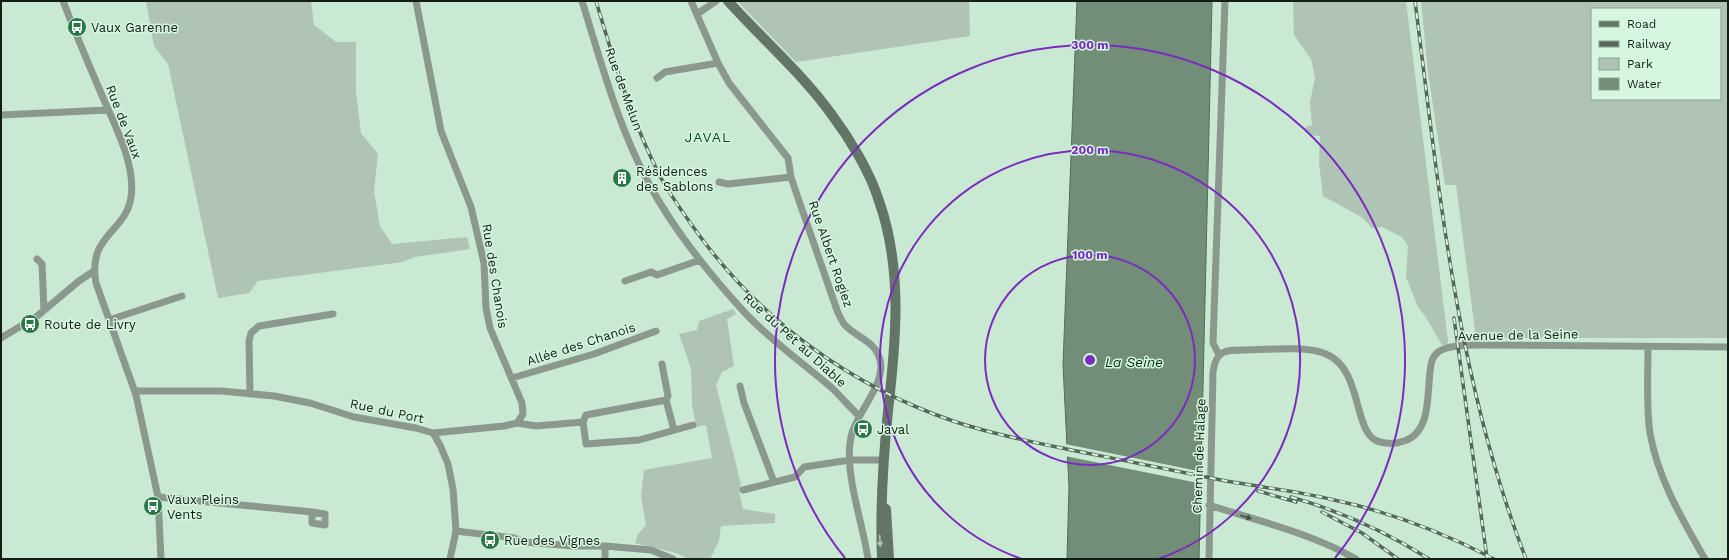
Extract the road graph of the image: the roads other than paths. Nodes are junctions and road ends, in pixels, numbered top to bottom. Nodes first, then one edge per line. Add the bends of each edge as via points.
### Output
1 (62, 1) edge
2 (416, 1) edge
3 (582, 1) edge
4 (691, 1) edge
5 (716, 1) edge
6 (728, 1) edge
7 (1225, 1) edge
8 (697, 14) junction
9 (718, 62) junction
10 (657, 78) dead end
11 (108, 110) junction
12 (1, 115) edge
13 (791, 177) junction
14 (648, 182) joint
15 (719, 182) dead end
16 (37, 259) dead end
17 (700, 260) junction
18 (94, 271) junction
19 (625, 281) dead end
20 (182, 296) dead end
21 (44, 310) junction
22 (333, 314) dead end
23 (109, 320) junction
24 (656, 331) dead end
25 (1, 338) edge
26 (1648, 347) junction
27 (1728, 347) edge
28 (1219, 355) junction
29 (662, 364) dead end
30 (512, 378) junction
31 (740, 386) dead end
32 (135, 391) junction
33 (250, 394) junction
34 (666, 400) junction
35 (859, 416) junction
36 (583, 422) junction
37 (517, 423) junction
38 (693, 425) dead end
39 (674, 430) junction
40 (433, 434) junction
41 (850, 460) junction
42 (884, 460) junction
43 (774, 482) junction
44 (743, 490) dead end
45 (882, 495) junction
46 (158, 497) junction
47 (1209, 505) junction
48 (312, 512) dead end
49 (456, 531) junction
50 (604, 546) junction
51 (161, 559) edge
52 (450, 559) edge
53 (605, 559) edge
54 (673, 559) edge
55 (868, 559) edge
56 (882, 559) edge
57 (889, 559) edge
58 (1209, 559) edge
59 (1356, 559) edge
60 (1705, 559) edge

1 - 11 street, Rue de Vaux
2 - 30 street, Rue des Chanois via 441,131 471,207 484,263 486,308 490,328
3 - 14 street, Rue de Melun via 621,121
4 - 8 street, Rue Albert Rogiez
5 - 8 street
6 - 42 main road via 832,115 852,145 879,200 892,251 896,328
7 - 28 street via 1214,343
8 - 9 street, Rue Albert Rogiez
9 - 10 street via 665,72
9 - 13 street, Rue Albert Rogiez via 729,83 788,158
11 - 12 street
11 - 18 street, Rue de Vaux via 127,156 132,186 131,198 128,208 96,254
13 - 15 street via 728,184
13 - 35 street, Rue Albert Rogiez via 838,314 844,324 870,343 881,360 879,379
14 - 17 street, Rue du Pet au Diable via 680,234
16 - 21 street via 42,264
17 - 19 street via 657,275 651,272
17 - 35 street, Rue du Pet au Diable via 749,316 833,389
18 - 21 street
18 - 23 street
20 - 23 street
21 - 25 street
22 - 33 street via 259,326 251,333
23 - 32 street
24 - 30 street, Allée des Chanois via 582,358
26 - 27 street, Avenue de la Seine
26 - 28 street, Avenue de la Seine via 1468,345 1443,349 1436,353 1431,363 1425,416 1420,430 1408,440 1392,444 1372,440 1367,434 1349,378 1344,368 1332,357 1318,351 1301,350 1229,350
26 - 60 street via 1649,423 1654,450 1665,484
28 - 47 street, Chemin de Halage via 1213,372
29 - 34 street via 668,396
30 - 37 street, Rue des Chanois via 522,403 522,414
31 - 43 street
32 - 33 street, Rue du Port via 221,391
32 - 46 street
33 - 40 street, Rue du Port via 310,403 354,417 416,428
34 - 36 street via 586,414
34 - 39 street
35 - 41 street, Rue Albert Rogiez via 850,443
36 - 37 street via 536,426
36 - 39 street via 586,444 639,440
37 - 40 street
38 - 39 street
40 - 49 street, Rue du Port via 448,464 453,489
41 - 42 street
41 - 43 street via 804,467 795,477
41 - 55 street, Rue Albert Rogiez
42 - 45 main road
43 - 44 street
45 -> 56 main road
45 - 57 main road via 888,527
46 - 48 street
46 - 51 street
47 - 58 street, Chemin de Halage
47 -> 59 street via 1312,538
49 - 50 street via 514,538 525,542
49 - 52 street
50 - 53 street
50 - 54 street via 651,550

